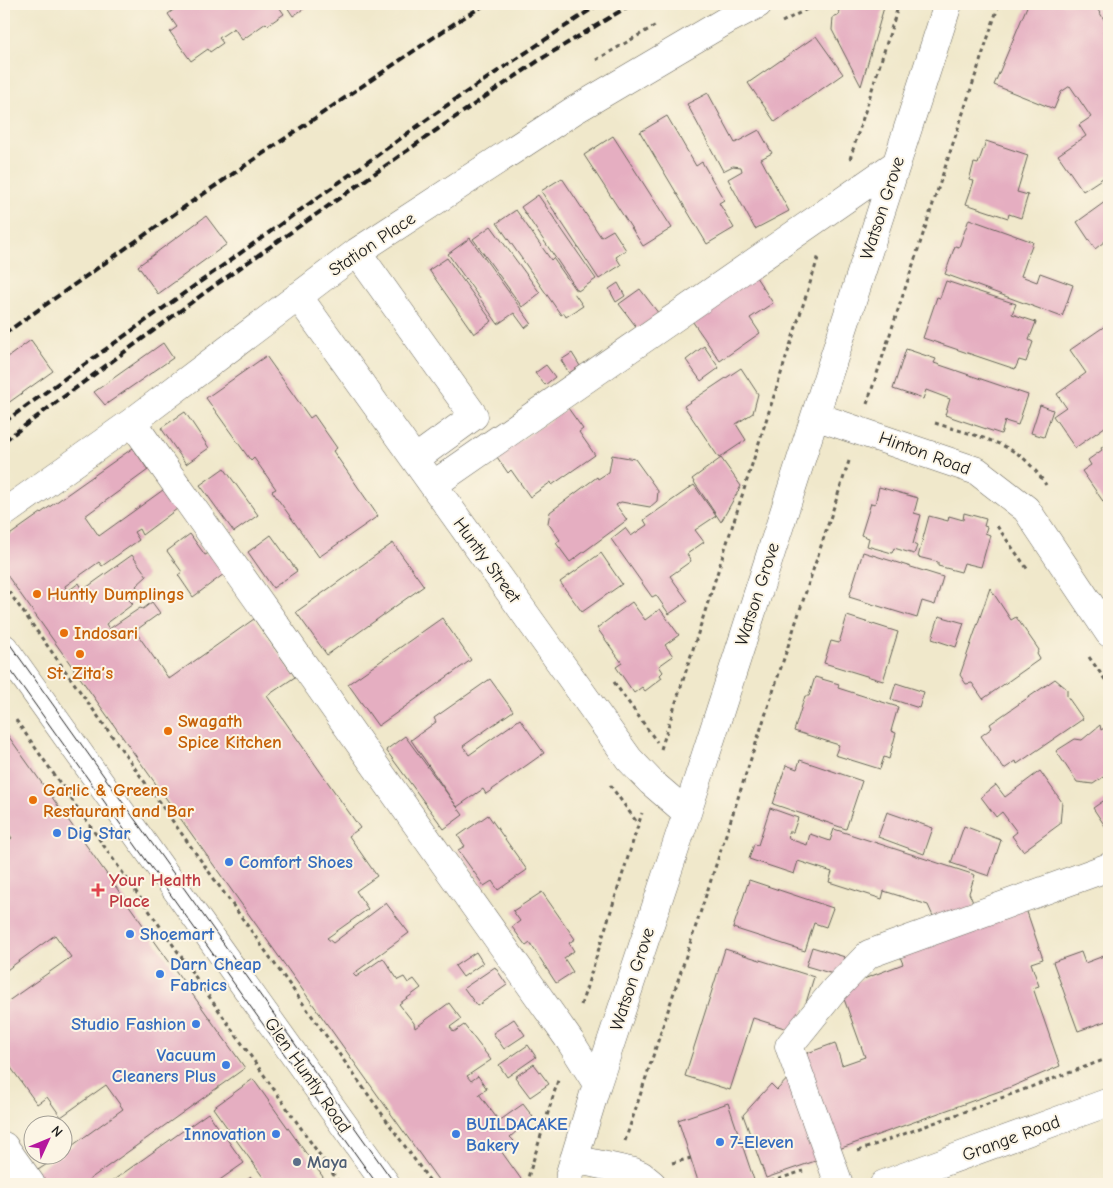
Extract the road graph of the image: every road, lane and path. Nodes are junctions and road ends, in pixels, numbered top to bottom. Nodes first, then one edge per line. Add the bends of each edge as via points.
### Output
1 (758, 4) edge
2 (899, 4) edge
3 (999, 4) edge
4 (948, 5) edge
5 (849, 161) dead end
6 (896, 164) junction
7 (358, 252) junction
8 (819, 254) dead end
9 (298, 296) junction
10 (815, 416) junction
11 (132, 422) junction
12 (859, 430) junction
13 (415, 459) junction
14 (433, 485) junction
15 (4, 513) edge
16 (993, 519) dead end
17 (1032, 575) dead end
18 (4, 585) edge
19 (1109, 633) edge
20 (4, 648) edge
21 (1087, 654) dead end
22 (1109, 685) edge
23 (15, 719) dead end
24 (651, 782) junction
25 (687, 813) junction
26 (1109, 867) edge
27 (570, 1042) junction
28 (1109, 1058) edge
29 (597, 1084) junction
30 (1109, 1102) edge
31 (4, 1146) edge
32 (616, 1168) junction
33 (571, 1172) edge
34 (835, 1173) edge
35 (30, 1184) edge
36 (340, 1184) edge
37 (386, 1184) edge
38 (432, 1184) edge
39 (526, 1184) edge
40 (652, 1184) edge
41 (763, 1184) edge
42 (884, 1184) edge

1 - 7 street, Station Place via 573,111
2 - 5 path
3 - 12 path
4 - 6 street, Watson Grove
6 - 10 street, Watson Grove
6 - 14 street
7 - 9 street, Station Place
7 - 13 street via 474,416
8 - 24 path
9 - 11 street, Station Place
9 - 13 street, Huntly Street
10 - 12 street, Hinton Road
10 - 25 street, Watson Grove
11 - 15 street, Station Place
11 - 27 street
12 - 19 street, Hinton Road via 977,471 1026,509
12 - 32 path
13 - 14 street, Huntly Street
14 - 24 street, Huntly Street via 629,758
16 - 17 path
18 - 38 path
20 - 37 street, Glen Huntly Road
21 - 22 path
23 - 36 path
24 - 25 street, Huntly Street
24 - 27 path
25 - 29 street, Watson Grove
26 - 34 street via 870,954 845,978 789,1046
27 - 29 street
27 - 39 path
28 - 34 path
29 - 33 street, Watson Grove
30 - 42 street, Grange Road
31 - 35 street
32 - 33 street
32 - 40 street via 641,1175
34 - 41 path

